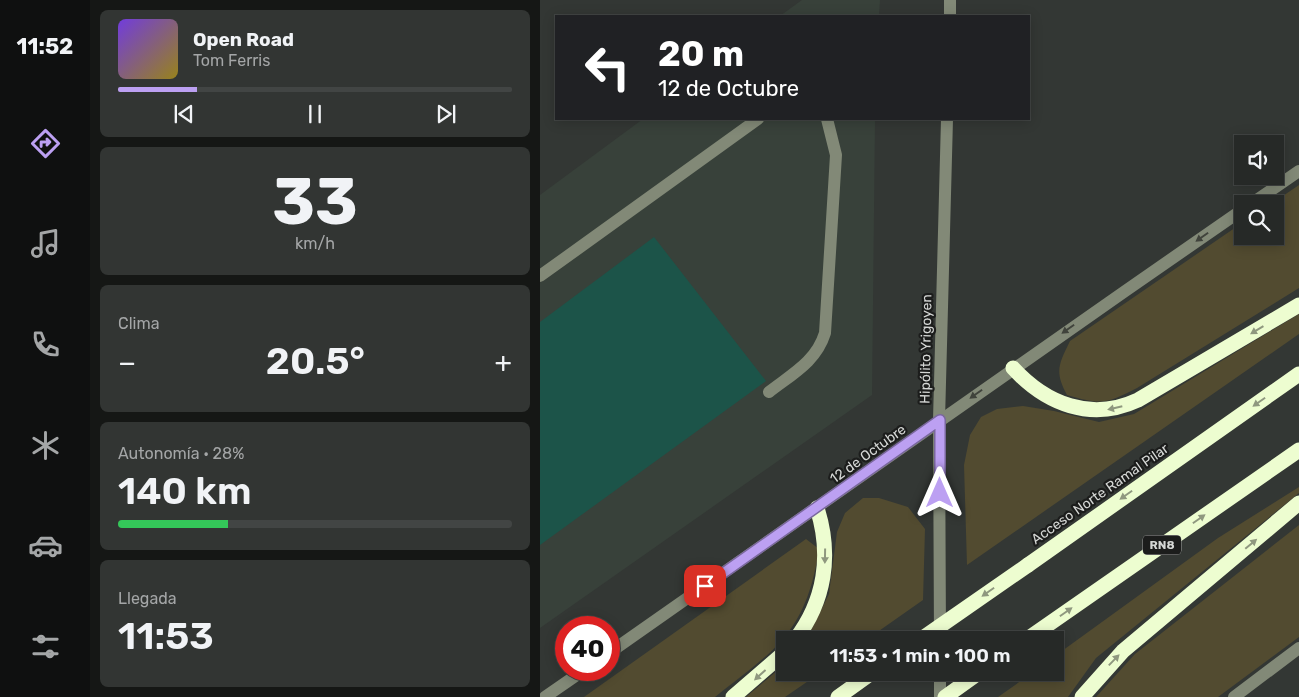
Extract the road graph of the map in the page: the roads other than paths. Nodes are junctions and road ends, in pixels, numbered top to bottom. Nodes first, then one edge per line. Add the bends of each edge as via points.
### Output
1 (950, 0) edge
2 (950, 15) edge
3 (757, 120) edge
4 (827, 120) edge
5 (947, 120) edge
6 (1299, 171) edge
7 (1264, 195) edge
8 (1234, 216) edge
9 (540, 276) edge
10 (1299, 305) edge
11 (1013, 368) junction
12 (1299, 374) edge
13 (769, 392) dead end
14 (940, 420) junction
15 (1299, 450) edge
16 (1299, 503) edge
17 (818, 508) junction
18 (801, 631) edge
19 (933, 631) edge
20 (940, 631) edge
21 (1039, 631) edge
22 (620, 645) edge
23 (1299, 648) edge
24 (776, 660) edge
25 (568, 681) edge
26 (861, 681) edge
27 (940, 681) edge
28 (967, 681) edge
29 (544, 697) edge
30 (733, 697) edge
31 (838, 697) edge
32 (940, 697) edge
33 (944, 697) edge
34 (1082, 697) edge
35 (1234, 697) edge

1 - 2 street
3 - 9 street
4 - 13 street via 836,154 825,333 820,350
5 - 14 street, Hipólito Yrigoyen
6 - 7 street
8 -> 11 street, 12 de Octubre
10 -> 11 highway via 1119,408 1092,411 1070,407 1037,390
11 -> 14 street, 12 de Octubre
12 -> 19 highway, Acceso Norte Ramal Pilar, bridge
14 - 17 street, 12 de Octubre
14 - 20 street, Hipólito Yrigoyen
21 -> 15 highway, RN8
34 -> 16 highway via 1123,651
17 -> 18 highway via 826,542 823,579 815,608
17 - 22 street, 12 de Octubre
23 - 35 street
24 -> 30 highway
25 - 29 street
26 - 31 highway
27 - 32 street
28 - 33 highway

